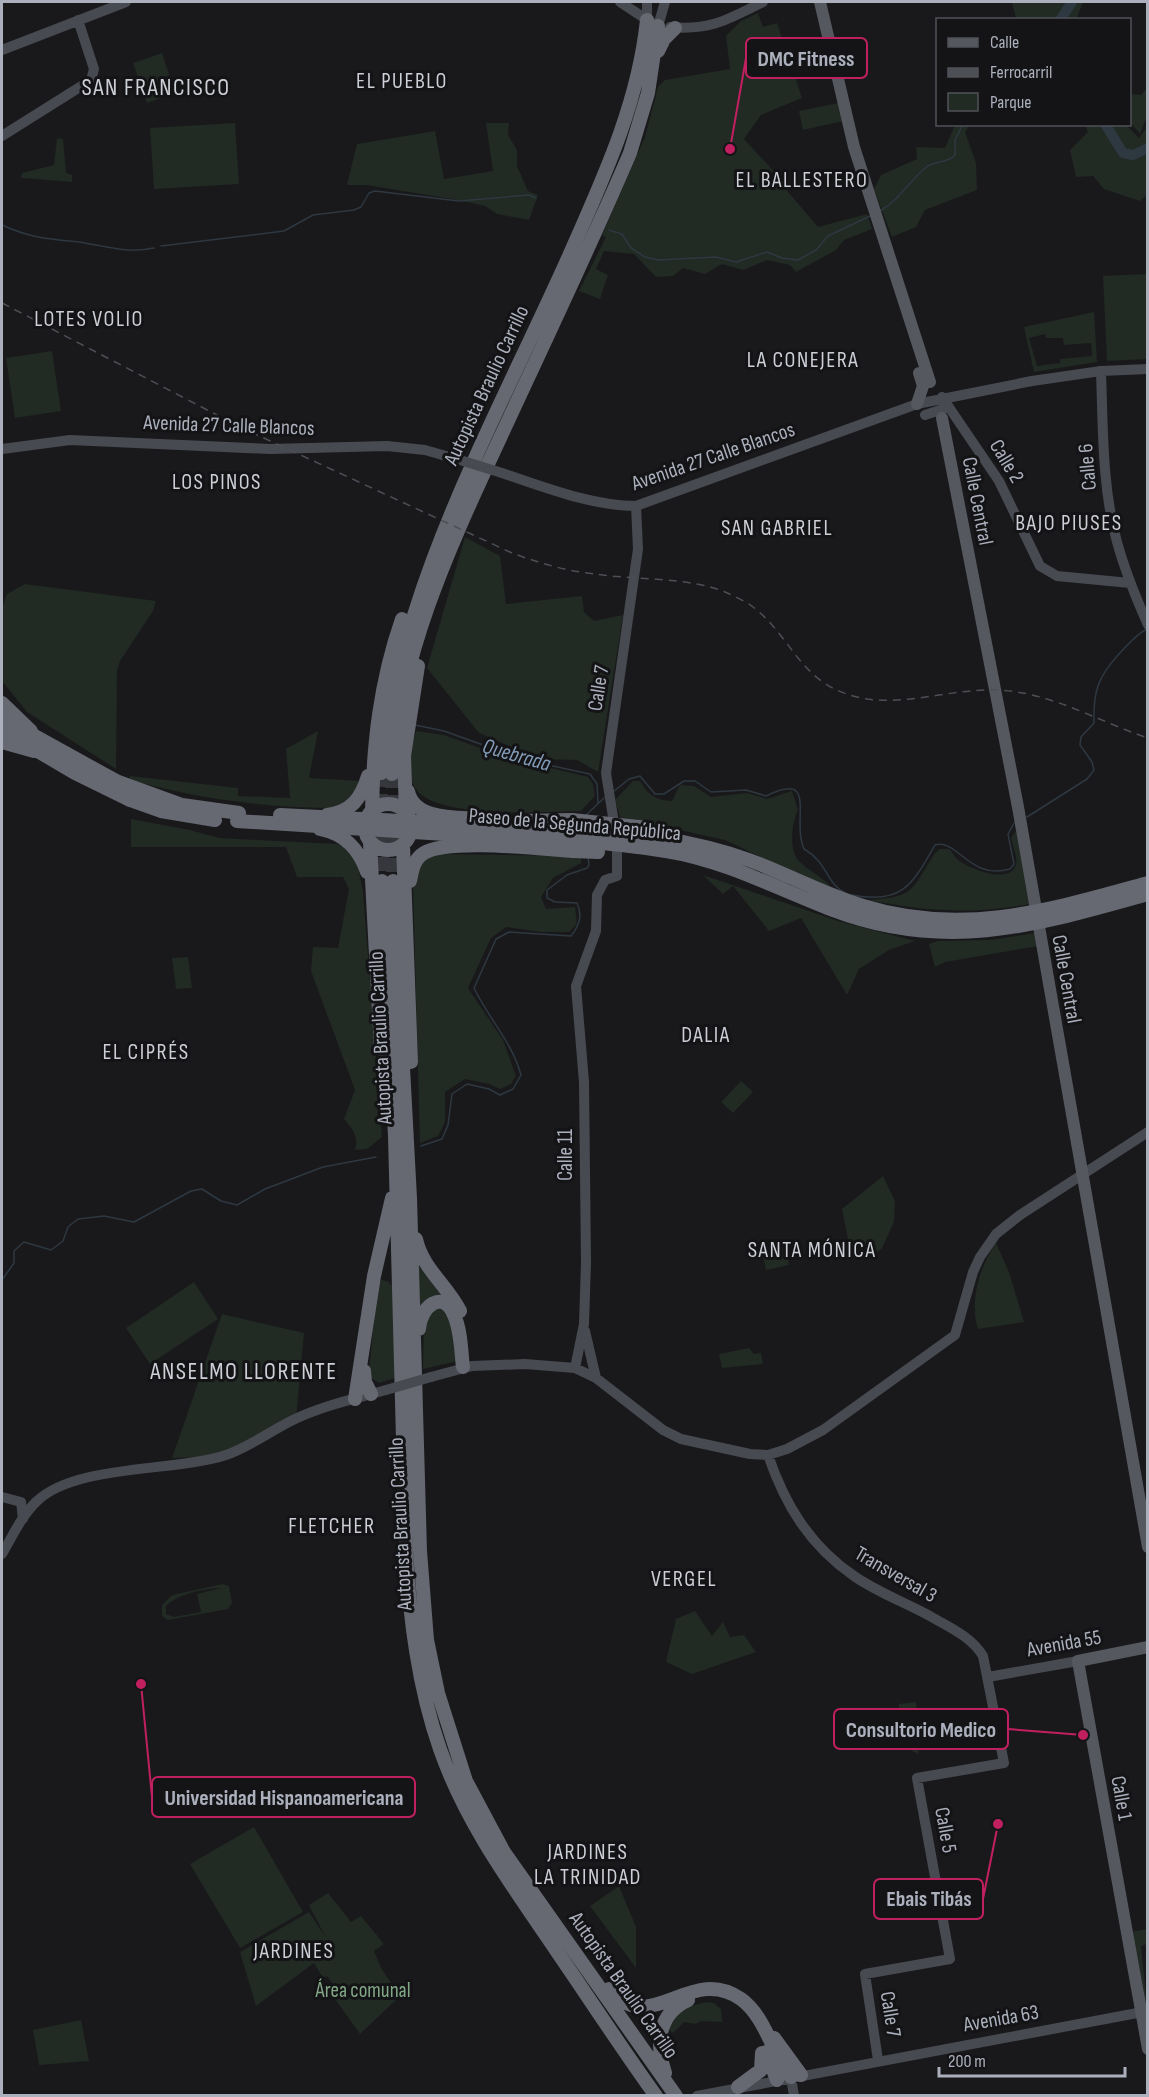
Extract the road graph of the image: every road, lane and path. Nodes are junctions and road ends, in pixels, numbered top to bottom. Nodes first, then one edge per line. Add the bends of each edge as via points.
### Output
1 (126, 2) edge
2 (621, 2) edge
3 (632, 2) edge
4 (647, 2) edge
5 (665, 2) edge
6 (764, 2) edge
7 (823, 4) edge
8 (78, 20) junction
9 (652, 23) junction
10 (675, 28) junction
11 (2, 50) edge
12 (654, 58) junction
13 (2, 136) edge
14 (898, 284) junction
15 (1148, 369) edge
16 (1101, 371) junction
17 (930, 382) dead end
18 (942, 397) junction
19 (917, 404) junction
20 (949, 407) junction
21 (925, 416) dead end
22 (942, 418) dead end
23 (2, 449) edge
24 (636, 506) junction
25 (440, 535) junction
26 (1130, 583) junction
27 (1147, 625) edge
28 (2, 703) edge
29 (2, 718) edge
30 (2, 730) edge
31 (2, 742) edge
32 (373, 757) junction
33 (392, 773) junction
34 (372, 812) junction
35 (406, 812) junction
36 (507, 821) junction
37 (370, 842) junction
38 (403, 845) junction
39 (497, 846) junction
40 (752, 861) junction
41 (742, 874) junction
42 (387, 881) tunnel mouth
43 (1148, 883) edge
44 (1148, 894) edge
45 (372, 897) junction
46 (407, 910) junction
47 (576, 986) joint
48 (1148, 1132) edge
49 (400, 1136) junction
50 (1083, 1176) junction
51 (396, 1184) junction
52 (410, 1198) junction
53 (398, 1288) junction
54 (584, 1324) junction
55 (468, 1366) junction
56 (575, 1368) junction
57 (596, 1378) junction
58 (371, 1394) junction
59 (355, 1399) junction
60 (417, 1439) junction
61 (768, 1455) junction
62 (2, 1497) edge
63 (23, 1519) junction
64 (1148, 1547) edge
65 (2, 1554) edge
66 (1148, 1637) edge
67 (1142, 1649) edge
68 (1078, 1661) junction
69 (988, 1677) junction
70 (917, 1778) joint
71 (547, 1913) junction
72 (865, 1974) joint
73 (1144, 2011) edge
74 (759, 2036) junction
75 (1148, 2049) edge
76 (878, 2060) junction
77 (790, 2078) junction
78 (671, 2088) edge
79 (738, 2088) junction
80 (652, 2090) edge
81 (697, 2096) edge
82 (794, 2096) edge

1 - 8 main road
2 - 3 main road
2 - 9 main road
4 - 9 main road
5 - 9 main road
6 - 10 main road via 714,26
7 - 14 main road via 854,147
8 - 11 main road
8 - 13 main road via 93,76
9 - 10 main road
9 - 12 highway, Autopista Braulio Carrillo
9 - 25 highway, Autopista Braulio Carrillo via 619,139 555,288
10 - 12 highway
12 - 33 highway, Autopista Braulio Carrillo via 644,112 630,153 471,501 419,629 406,681
14 - 17 main road
14 - 19 main road via 923,386
15 - 16 main road, Avenida 27 Calle Blancos
16 - 18 main road, Avenida 27 Calle Blancos
16 - 26 main road, Calle 6 via 1104,450 1116,541
18 - 19 main road, Avenida 27 Calle Blancos
18 - 20 main road, Calle 2
19 - 24 main road, Avenida 27 Calle Blancos
20 - 21 main road
20 - 26 main road, Calle 2 via 999,481 1041,566 1057,576
22 - 50 main road, Calle Central via 1018,807
23 - 24 main road, Avenida 27 Calle Blancos, bridge via 70,440 270,448 387,446 425,450 622,506
24 - 47 main road, Calle 7 via 638,549 606,779 616,842 616,876 605,880 597,895 596,931
25 - 32 highway via 392,648
25 - 33 highway, Autopista Braulio Carrillo via 399,664 386,730
26 - 27 main road, Calle 6
28 - 31 highway via 51,753
29 - 40 highway, Paseo de la Segunda República, bridge via 133,789 211,811 622,833 684,842
30 - 41 highway, Paseo de la Segunda República, bridge via 111,792 182,815 210,820 606,844 697,858
32 - 34 highway
32 - 45 highway via 363,793 354,804 332,814 289,820 340,835 352,844 361,856
33 - 35 highway
33 - 36 highway via 409,798 426,813
34 - 35 highway via 385,805
34 - 37 highway via 365,828
35 - 38 highway via 411,830
36 - 39 highway via 415,829
36 - 40 highway, bridge via 572,820 630,825 700,839
37 - 38 highway via 383,850
37 - 45 highway
38 - 46 highway
39 - 41 highway, bridge via 657,858
39 - 46 highway via 440,848 421,855 412,870
40 - 43 highway, Paseo de la Segunda República, bridge via 862,906 939,919 988,920 1022,915
41 - 44 highway, Paseo de la Segunda República, bridge via 868,921 942,933 1016,928
42 - 49 highway, Autopista Braulio Carrillo
45 - 49 highway via 383,1077
46 - 49 highway via 411,1098
47 - 54 main road, Calle 11 via 584,1082
48 - 50 main road
49 - 51 highway, Autopista Braulio Carrillo
49 - 52 highway, Autopista Braulio Carrillo
50 - 61 main road via 1020,1215 993,1237 973,1272 955,1335 823,1430
50 - 64 main road, Calle Central
51 - 53 highway, Autopista Braulio Carrillo
51 - 59 highway via 374,1276
52 - 55 highway via 418,1250 460,1311
52 - 60 highway, Autopista Braulio Carrillo
53 - 58 highway via 387,1278 376,1284 364,1365 365,1382
53 - 80 highway, Autopista Braulio Carrillo via 410,1604 422,1682 440,1749 493,1857
54 - 56 main road, Calle 11
54 - 57 main road, Calle 11
55 - 56 main road via 525,1364
55 - 58 main road, bridge
55 - 60 highway via 454,1314 444,1304 430,1304 419,1322
56 - 57 main road
57 - 61 main road via 663,1430 681,1439
58 - 59 main road
59 - 63 main road via 306,1414 223,1456 122,1471 74,1483 38,1500
60 - 71 highway, Autopista Braulio Carrillo via 427,1640 442,1712 478,1806 504,1852
61 - 69 main road, Transversal 3 via 793,1514 824,1552 853,1576 978,1647
62 - 63 main road via 21,1502
63 - 65 main road
66 - 67 main road
67 - 68 main road, Avenida 55
68 - 69 main road, Avenida 55
68 - 73 main road, Calle 1
69 - 70 main road, Transversal 3 via 1004,1763
70 - 72 main road, Calle 5 via 950,1959
71 - 77 highway via 622,2002 638,2007 656,2006 686,1992 713,1989 737,1996 755,2013
71 - 78 highway, Autopista Braulio Carrillo
72 - 76 main road, Calle 7
73 - 75 main road, Calle 1
73 - 76 main road, Avenida 63
74 - 77 highway
74 - 78 highway via 744,2014 725,2000 704,1996 684,2002 669,2014 660,2036 660,2059
74 - 79 highway via 762,2068
76 - 77 main road, Avenida 63
77 - 79 main road, Avenida 63
77 - 82 main road
79 - 81 main road, Avenida 63

